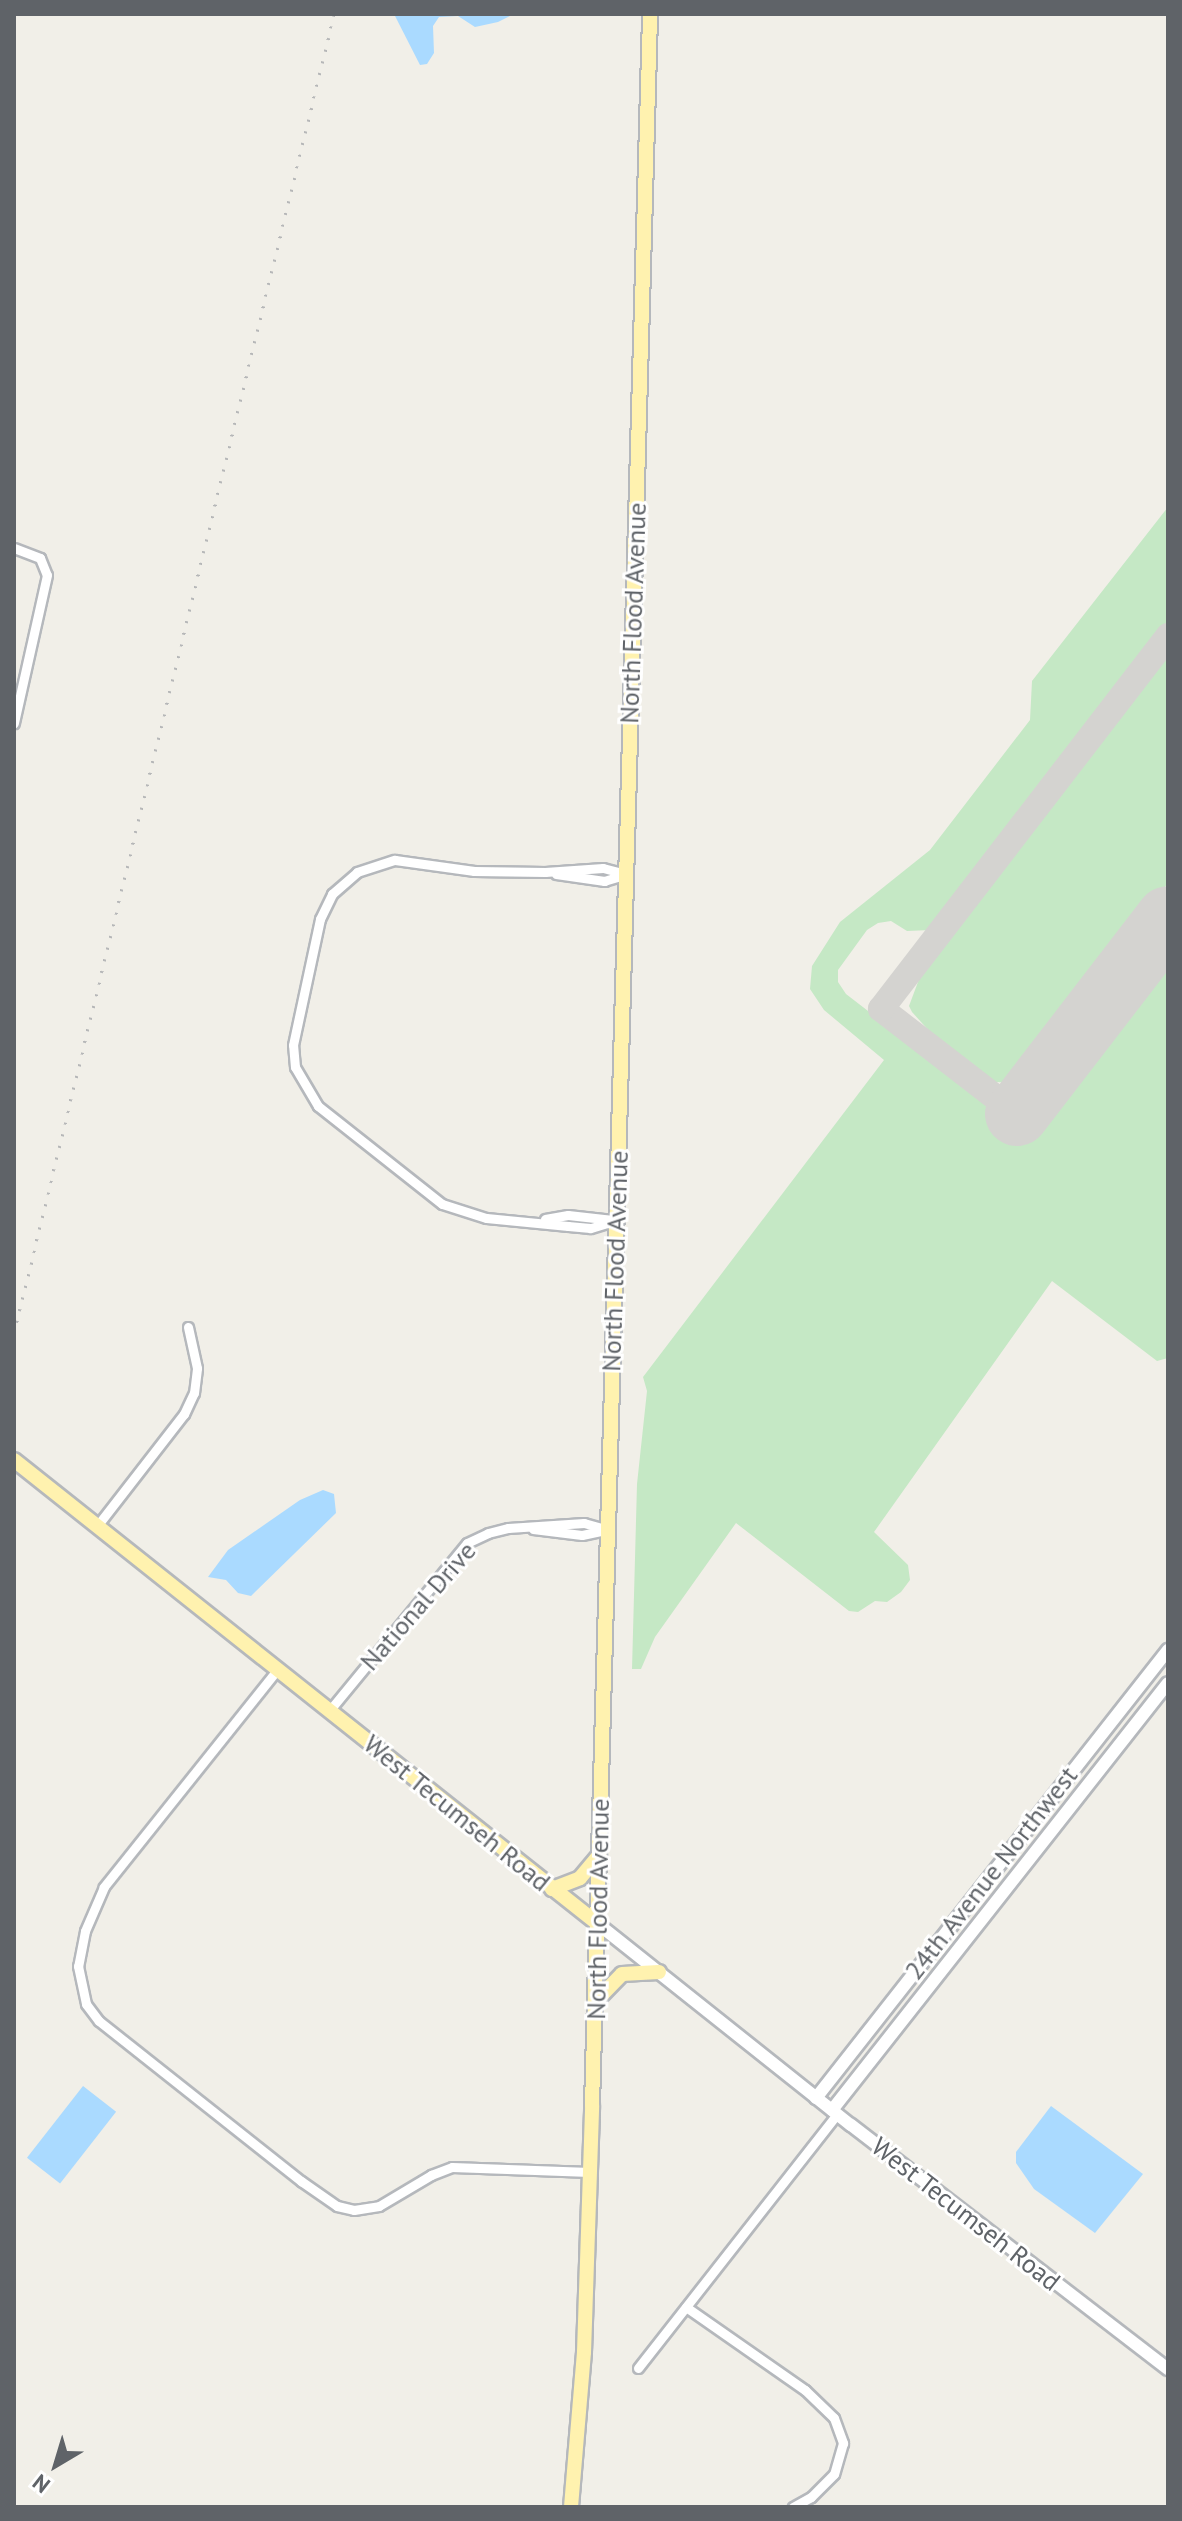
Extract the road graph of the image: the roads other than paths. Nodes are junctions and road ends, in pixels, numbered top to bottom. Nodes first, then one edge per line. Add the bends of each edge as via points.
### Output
1 (650, 14) edge
2 (14, 548) edge
3 (14, 723) edge
4 (626, 874) junction
5 (617, 1220) junction
6 (188, 1327) dead end
7 (14, 1460) edge
8 (97, 1526) junction
9 (608, 1530) junction
10 (1168, 1650) edge
11 (277, 1670) junction
12 (1168, 1683) edge
13 (329, 1711) junction
14 (599, 1855) junction
15 (552, 1889) junction
16 (598, 1924) junction
17 (659, 1972) junction
18 (596, 2001) junction
19 (816, 2098) junction
20 (834, 2112) junction
21 (590, 2172) junction
22 (686, 2307) junction
23 (638, 2368) dead end
24 (1168, 2369) edge
25 (571, 2507) edge
26 (793, 2507) edge

1 - 4 main road, North Flood Avenue
2 - 3 street via 40,558 47,575
4 - 5 main road, North Flood Avenue
4 - 5 street via 604,881 405,860 369,866 332,894 320,919 297,1012 293,1054 312,1100 442,1204 486,1218 535,1221 568,1215
5 - 9 main road, North Flood Avenue
6 - 8 street via 197,1368 194,1393 184,1414
7 - 8 main road, West Tecumseh Road
8 - 11 main road, West Tecumseh Road
9 - 13 street, National Drive via 584,1523 522,1527 488,1533 460,1550
9 - 14 main road, North Flood Avenue
10 - 19 main road, 24th Avenue Northwest
11 - 13 main road, West Tecumseh Road
11 - 21 street via 97,1900 78,1966 80,1990 91,2013 301,2181 340,2206 379,2206 452,2167
12 - 20 main road, 24th Avenue Northwest
13 - 15 main road, West Tecumseh Road
14 - 15 main road via 580,1878
14 - 16 main road, North Flood Avenue
15 - 16 main road, West Tecumseh Road
16 - 17 main road, West Tecumseh Road
16 - 18 main road, North Flood Avenue
17 - 18 main road via 621,1975
17 - 19 main road, West Tecumseh Road
18 - 21 main road, North Flood Avenue
19 - 20 main road, West Tecumseh Road
20 - 22 street, 24th Avenue Northwest
20 - 24 main road, West Tecumseh Road
21 - 25 main road, North Flood Avenue
22 - 23 street, 24th Avenue Northwest
22 - 26 street via 805,2390 834,2418 843,2443 834,2474

